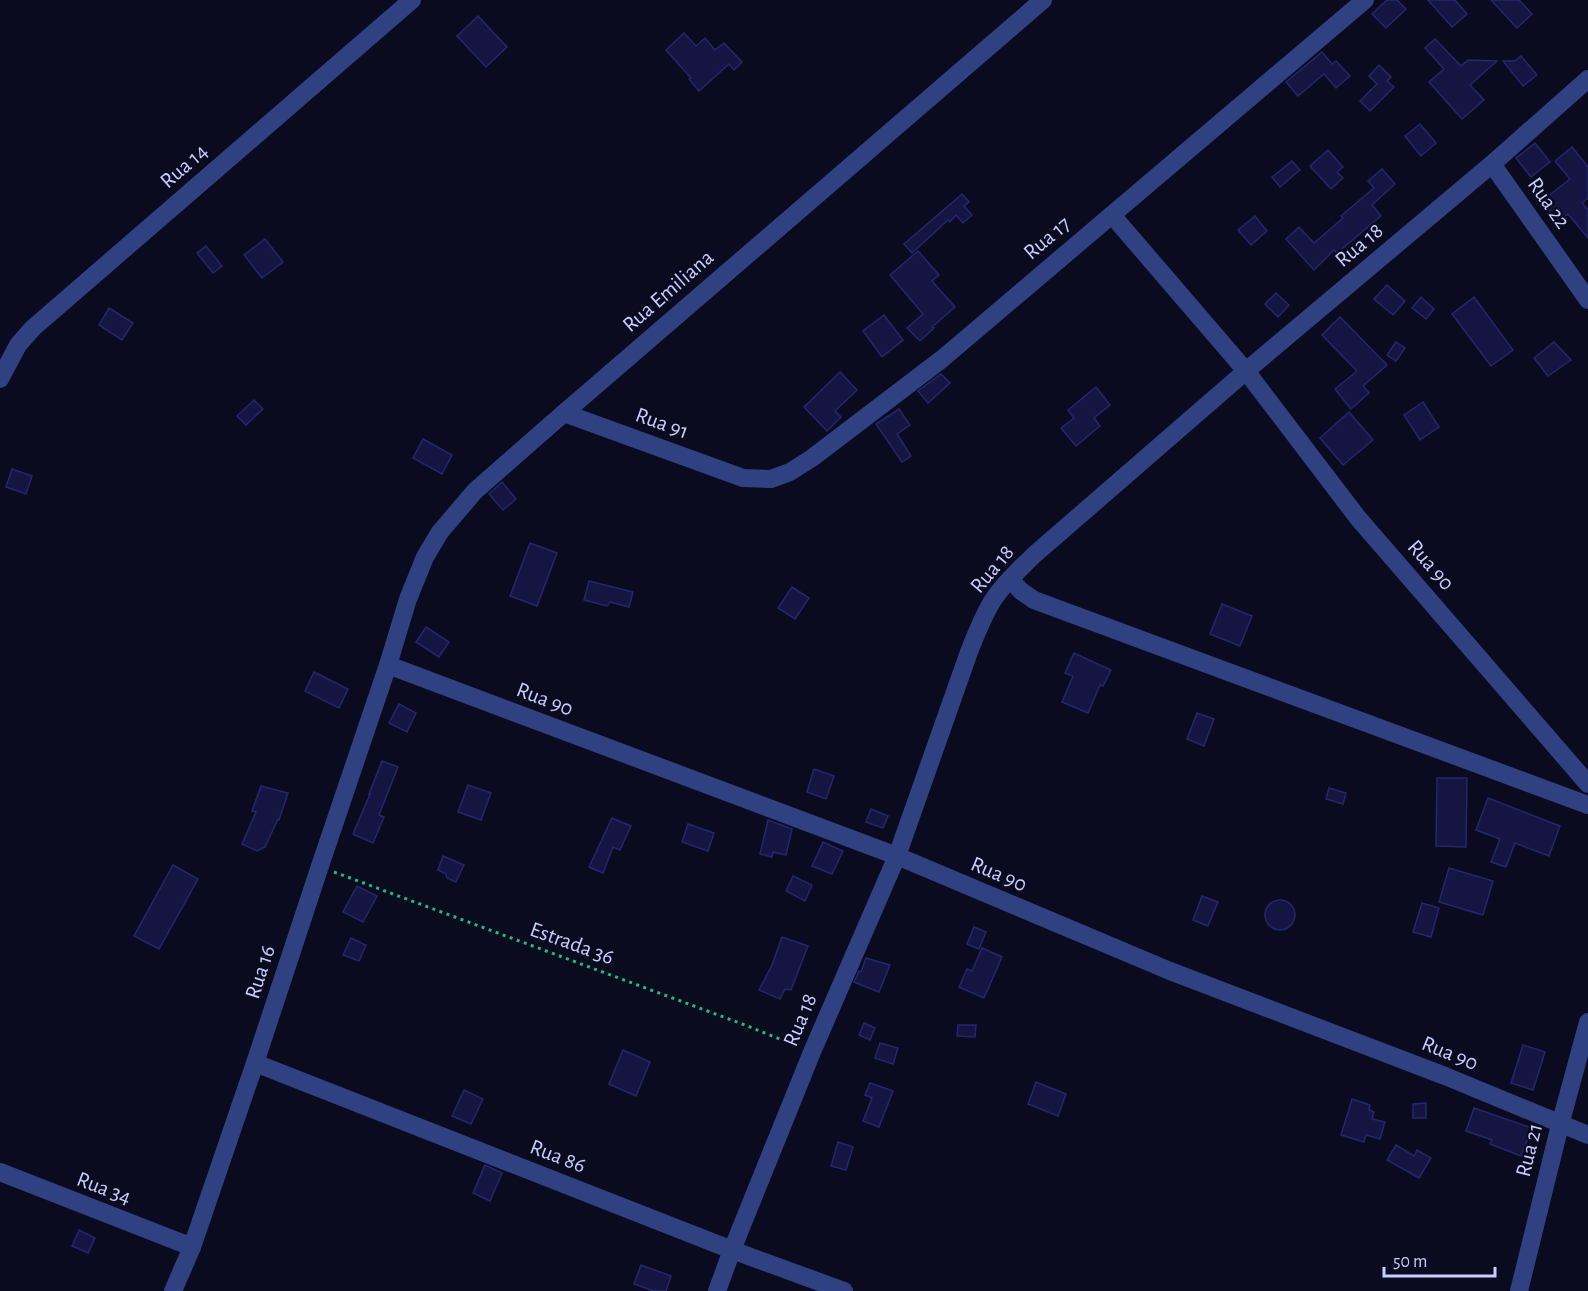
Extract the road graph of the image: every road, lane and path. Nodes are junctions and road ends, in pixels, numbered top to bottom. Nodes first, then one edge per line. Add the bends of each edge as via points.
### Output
1 (412, 0) edge
2 (1044, 0) edge
3 (1365, 0) edge
4 (1588, 80) edge
5 (1492, 164) junction
6 (1112, 215) junction
7 (1588, 300) edge
8 (1246, 371) junction
9 (0, 379) edge
10 (564, 413) junction
11 (743, 478) joint
12 (1010, 579) junction
13 (388, 665) junction
14 (1588, 784) edge
15 (1588, 805) edge
16 (897, 856) junction
17 (320, 866) junction
18 (1588, 1022) edge
19 (812, 1052) junction
20 (255, 1063) junction
21 (1560, 1125) junction
22 (1588, 1135) edge
23 (0, 1172) edge
24 (192, 1247) junction
25 (732, 1250) junction
26 (172, 1291) edge
27 (717, 1291) edge
28 (843, 1291) edge
29 (1519, 1291) edge

1 - 9 street, Rua 14 via 33,328 18,345
2 - 10 street, Rua Emiliana
3 - 6 street, Rua 17
4 - 5 street, Rua 18
5 - 7 street, Rua 22
5 - 8 street, Rua 18
6 - 8 street, Rua 90
6 - 11 street, Rua 17 via 942,359 812,458 771,479
8 - 12 street, Rua 18
8 - 14 street, Rua 90 via 1358,518
10 - 11 street, Rua 91
10 - 13 street, Rua Emiliana via 475,491 440,532 408,599
12 - 15 street via 1034,600
12 - 16 street, Rua 18 via 993,599 979,627
13 - 16 street, Rua 90
13 - 17 street, Rua 16
16 - 19 street, Rua 18
16 - 21 street, Rua 90 via 1170,971
17 - 19 path, Estrada 36
17 - 20 street, Rua 16
18 - 21 street, Rua 21
19 - 25 street, Rua 18
20 - 24 street, Rua 16
20 - 25 street, Rua 86
21 - 22 street, Rua 90
21 - 29 street, Rua 21
23 - 24 street, Rua 34
24 - 26 street, Rua 16
25 - 27 street, Rua 18
25 - 28 street, Rua 86

